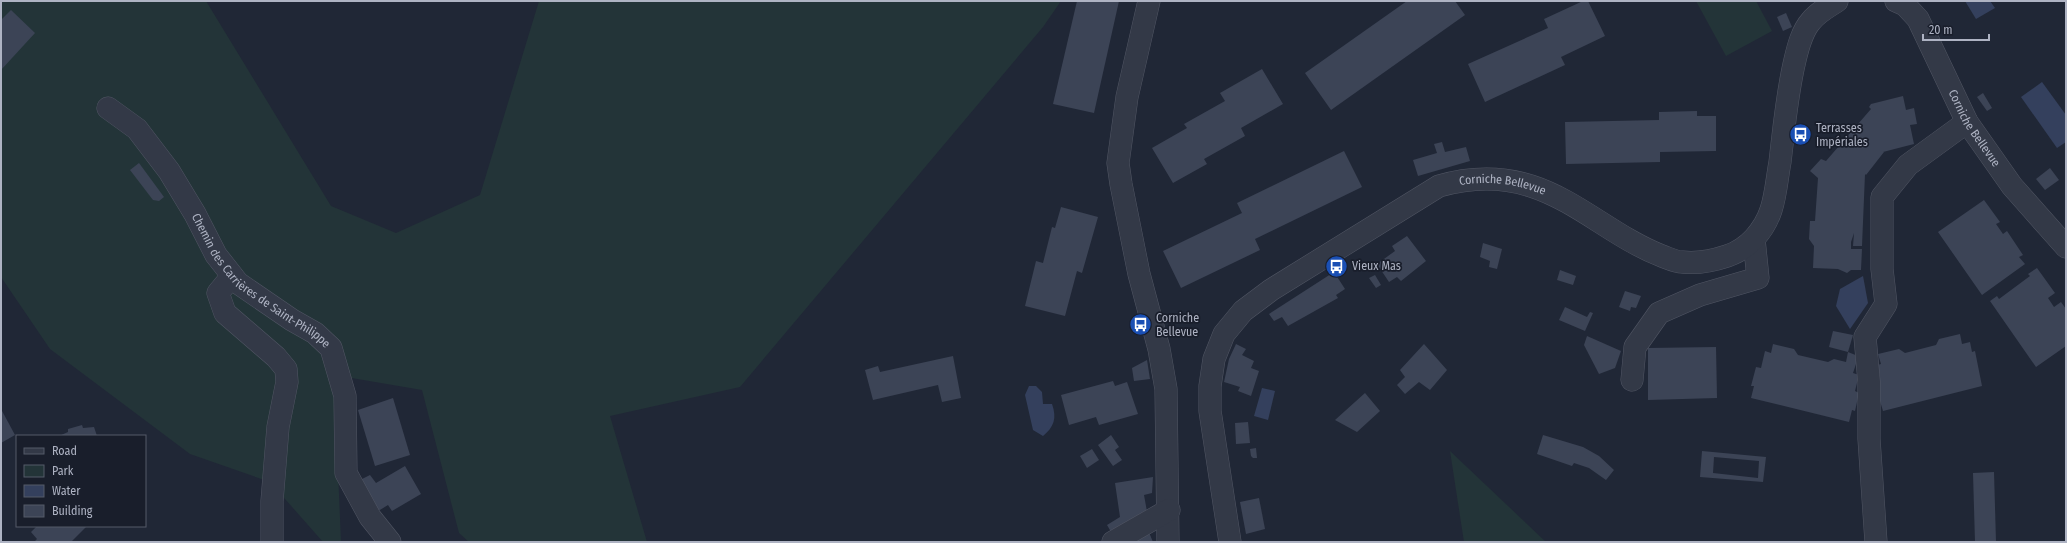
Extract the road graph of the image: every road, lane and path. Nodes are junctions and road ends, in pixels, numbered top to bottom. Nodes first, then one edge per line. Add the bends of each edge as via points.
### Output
1 (1149, 1) edge
2 (1896, 1) edge
3 (1826, 4) edge
4 (108, 108) dead end
5 (1967, 122) junction
6 (1754, 239) junction
7 (2066, 248) edge
8 (232, 276) junction
9 (1632, 380) dead end
10 (1169, 510) junction
11 (272, 542) edge
12 (390, 542) edge
13 (1113, 542) edge
14 (1168, 542) edge
15 (1230, 542) edge
16 (1876, 542) edge

1 - 10 street via 1127,97 1118,163 1166,389
2 - 5 street, Corniche Bellevue via 1905,5 1918,19
3 - 6 street, Corniche Bellevue via 1810,21 1797,52 1774,202 1766,224
4 - 8 street, Chemin des Carrières de Saint-Philippe via 137,130 169,171 216,256
5 - 7 street, Corniche Bellevue via 2012,186
5 - 16 street via 1908,164 1882,197 1882,269 1886,304 1866,337
6 - 9 street via 1758,278 1700,295 1659,313 1635,347
6 - 15 street, Corniche Bellevue via 1735,253 1710,262 1681,262 1651,252 1556,195 1531,185 1482,178 1439,186 1271,290 1243,311 1224,334 1214,359 1210,411
8 - 11 street via 218,293 225,312 286,368 287,382 278,427 272,501
8 - 12 street, Chemin des Carrières de Saint-Philippe via 238,284 315,333 331,348 345,396 346,472 370,517
10 - 13 street
10 - 14 street

